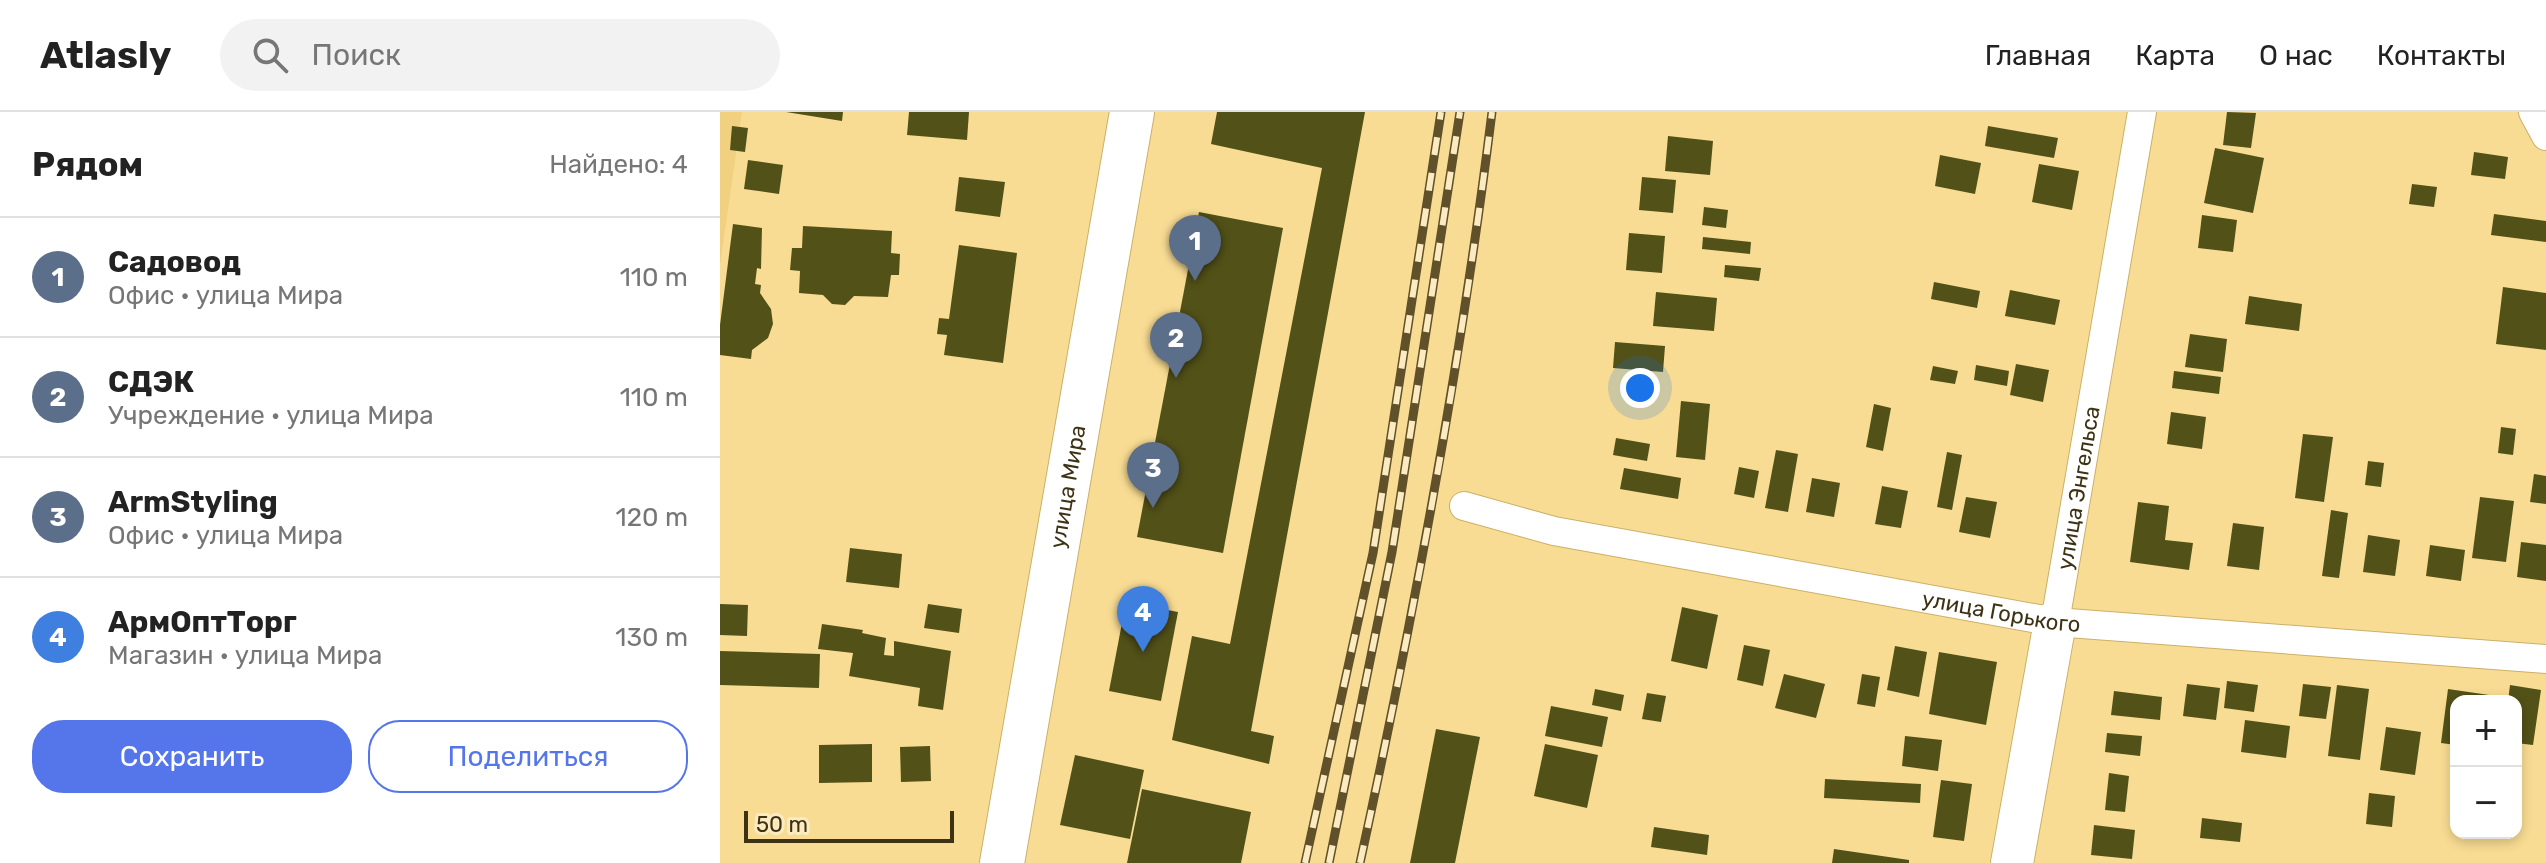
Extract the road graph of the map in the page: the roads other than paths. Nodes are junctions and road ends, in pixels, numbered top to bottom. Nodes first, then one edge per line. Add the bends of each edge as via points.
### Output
1 (1132, 112) edge
2 (2142, 112) edge
3 (2533, 112) edge
4 (2546, 136) edge
5 (1464, 506) dead end
6 (2055, 622) junction
7 (2546, 659) edge
8 (1002, 863) edge
9 (2012, 863) edge

1 - 8 main road, улица Мира
2 - 6 street, улица Энгельса
3 - 4 street
5 - 6 street, улица Горького via 1554,531
6 - 7 street, улица Горького
6 - 9 street, улица Энгельса

